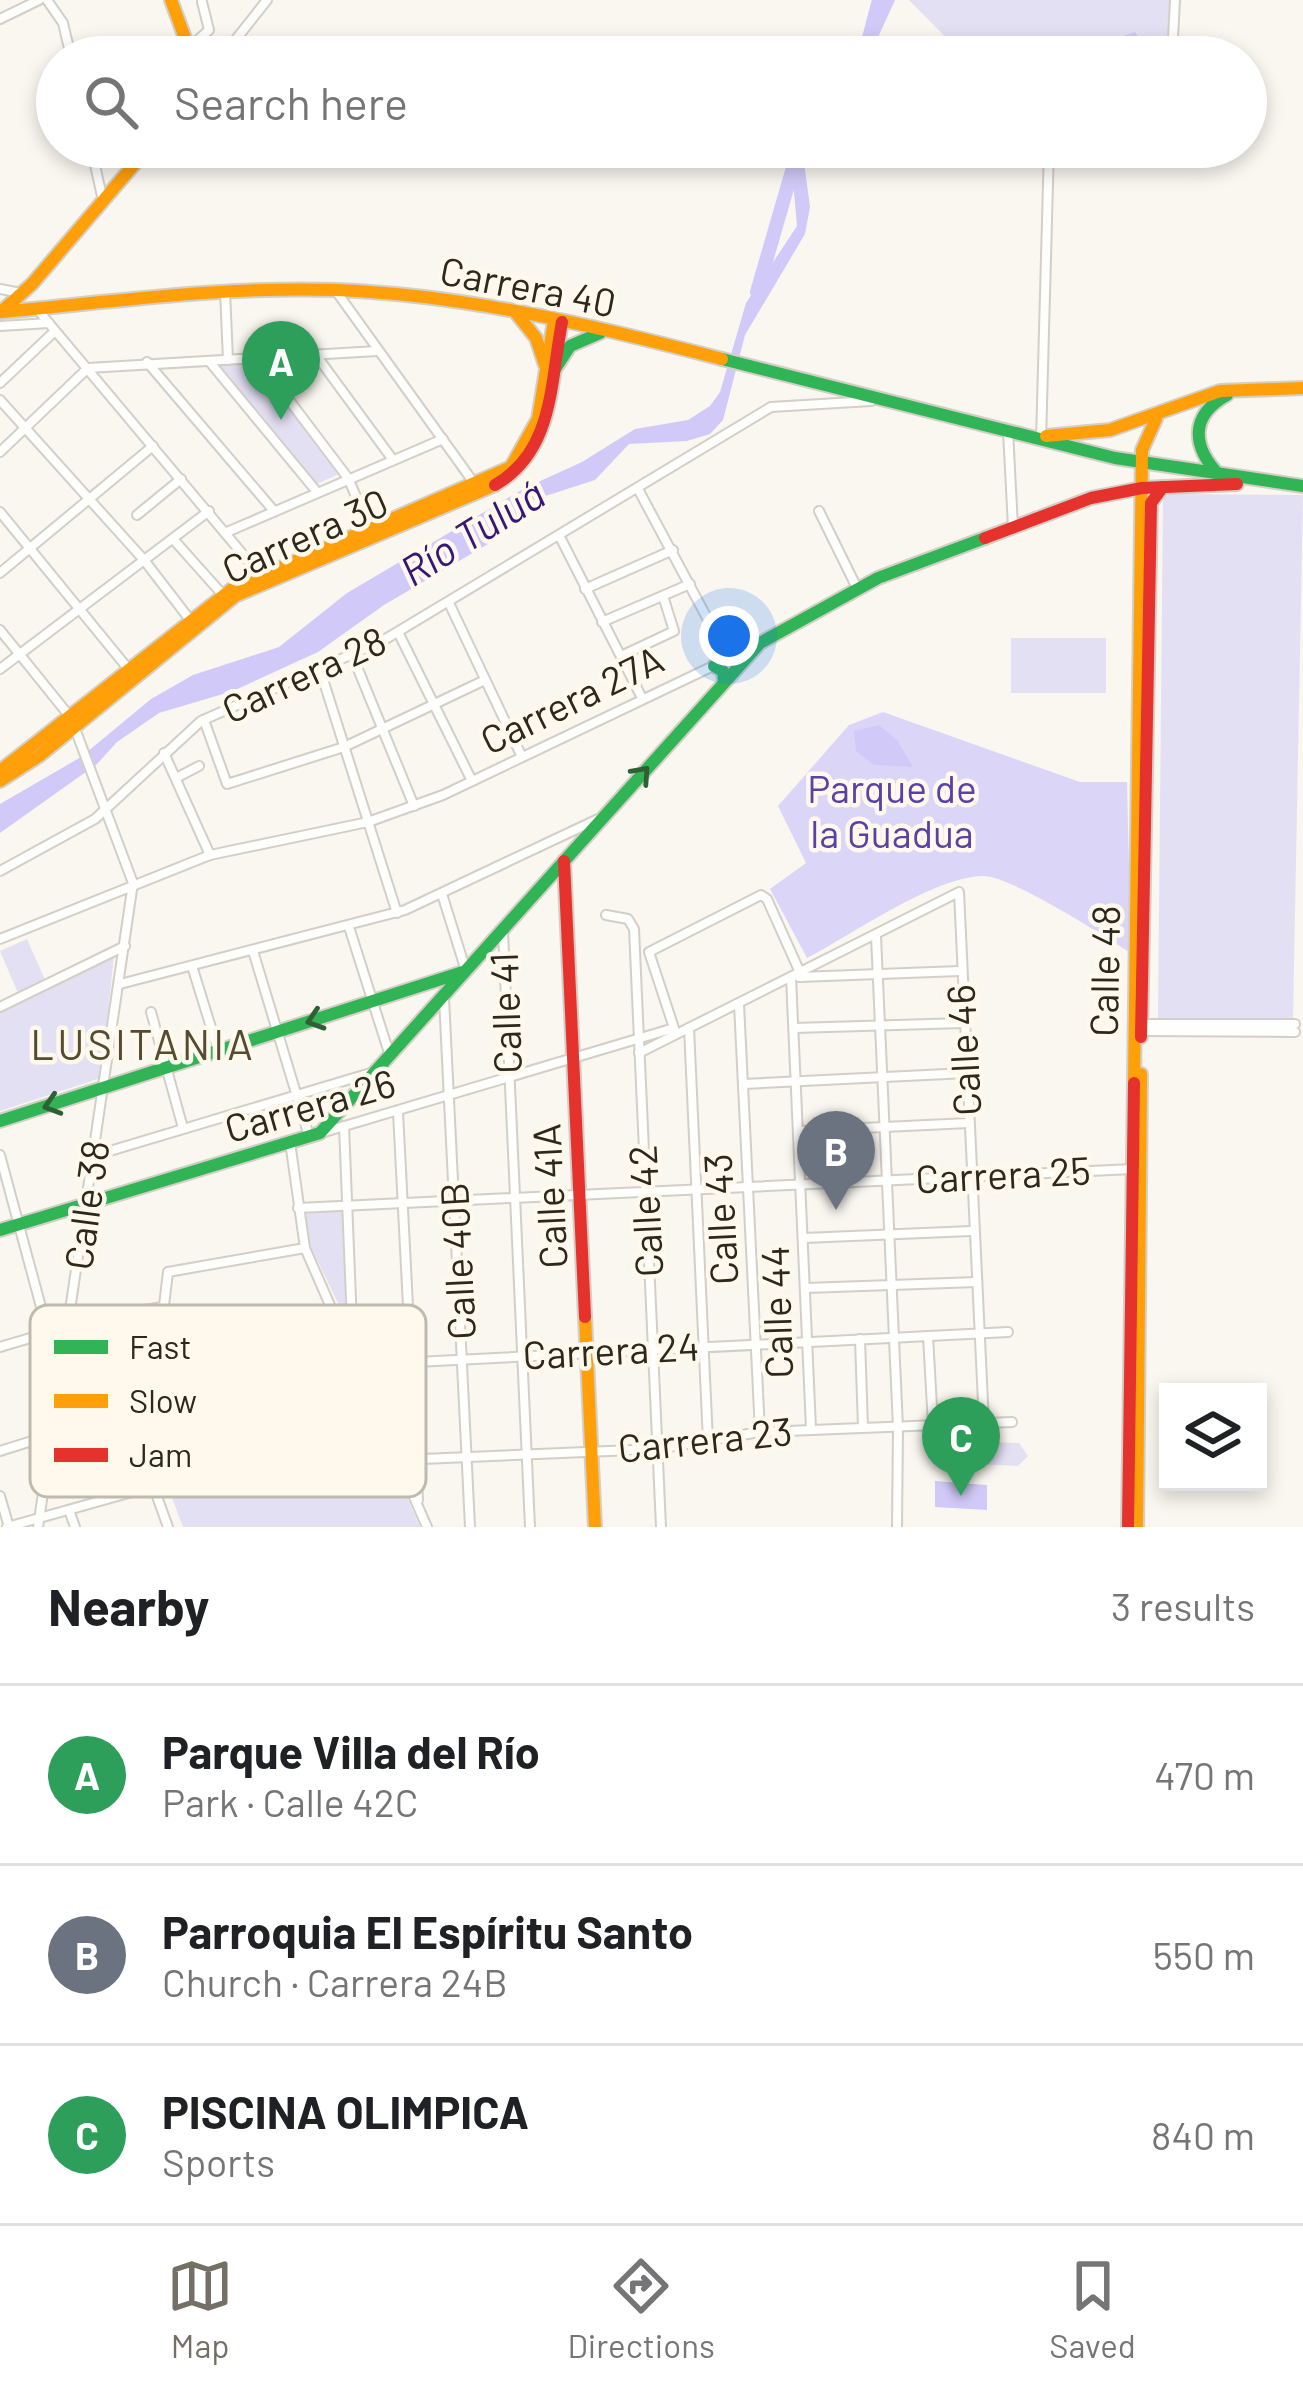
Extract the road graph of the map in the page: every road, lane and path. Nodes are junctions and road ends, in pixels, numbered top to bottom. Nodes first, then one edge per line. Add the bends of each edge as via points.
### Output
1 (43, 0) edge
2 (171, 0) edge
3 (190, 0) edge
4 (267, 0) edge
5 (1175, 0) edge
6 (203, 1) edge
7 (0, 19) edge
8 (66, 36) edge
9 (184, 36) edge
10 (204, 36) edge
11 (239, 36) edge
12 (1173, 36) edge
13 (96, 168) edge
14 (131, 168) edge
15 (1048, 168) edge
16 (103, 202) junction
17 (0, 289) edge
18 (335, 290) junction
19 (225, 291) junction
20 (22, 293) junction
21 (37, 309) junction
22 (0, 312) edge
23 (515, 313) junction
24 (558, 321) junction
25 (0, 326) edge
26 (52, 327) junction
27 (610, 332) junction
28 (377, 351) junction
29 (316, 355) junction
30 (257, 359) junction
31 (229, 360) junction
32 (209, 361) junction
33 (147, 362) junction
34 (88, 368) junction
35 (549, 368) junction
36 (0, 383) edge
37 (1251, 386) junction
38 (1303, 388) edge
39 (0, 400) edge
40 (883, 400) junction
41 (1156, 418) junction
42 (25, 429) junction
43 (1008, 429) junction
44 (1038, 438) junction
45 (443, 440) junction
46 (153, 446) junction
47 (0, 452) edge
48 (393, 460) junction
49 (1142, 460) junction
50 (518, 467) junction
51 (1221, 477) junction
52 (348, 478) junction
53 (182, 479) junction
54 (475, 484) junction
55 (1241, 484) junction
56 (1303, 486) edge
57 (1163, 487) junction
58 (1142, 488) junction
59 (638, 489) junction
60 (317, 492) junction
61 (87, 501) junction
62 (209, 511) junction
63 (274, 511) junction
64 (819, 511) dead end
65 (0, 512) edge
66 (137, 515) dead end
67 (1013, 527) junction
68 (376, 529) junction
69 (227, 532) junction
70 (560, 537) junction
71 (173, 538) junction
72 (31, 548) junction
73 (673, 550) junction
74 (144, 560) junction
75 (0, 573) edge
76 (262, 579) junction
77 (690, 584) junction
78 (857, 588) junction
79 (585, 589) junction
80 (223, 595) junction
81 (663, 596) junction
82 (449, 603) junction
83 (79, 608) junction
84 (602, 622) junction
85 (192, 623) junction
86 (0, 630) edge
87 (398, 632) junction
88 (760, 643) junction
89 (20, 654) junction
90 (621, 656) junction
91 (353, 657) junction
92 (730, 658) junction
93 (714, 666) junction
94 (0, 669) edge
95 (321, 673) junction
96 (132, 674) junction
97 (485, 680) junction
98 (724, 682) junction
99 (642, 698) junction
100 (434, 704) junction
101 (204, 721) junction
102 (75, 728) junction
103 (384, 728) junction
104 (344, 746) junction
105 (164, 753) junction
106 (522, 757) junction
107 (199, 766) dead end
108 (0, 771) edge
109 (176, 778) junction
110 (472, 781) junction
111 (0, 782) edge
112 (414, 806) junction
113 (104, 813) junction
114 (604, 817) junction
115 (368, 822) junction
116 (211, 855) junction
117 (564, 861) junction
118 (0, 871) edge
119 (133, 883) junction
120 (959, 892) joint
121 (442, 894) junction
122 (397, 913) junction
123 (607, 915) dead end
124 (349, 927) junction
125 (502, 930) junction
126 (876, 936) junction
127 (0, 939) edge
128 (124, 946) junction
129 (253, 951) junction
130 (193, 966) junction
131 (466, 971) junction
132 (960, 971) junction
133 (798, 975) junction
134 (878, 975) junction
135 (120, 984) junction
136 (444, 996) junction
137 (372, 1002) junction
138 (739, 1004) junction
139 (0, 1007) edge
140 (152, 1012) dead end
141 (964, 1023) junction
142 (880, 1024) junction
143 (689, 1028) junction
144 (794, 1028) junction
145 (1138, 1028) junction
146 (1295, 1028) dead end
147 (277, 1032) junction
148 (639, 1048) junction
149 (219, 1052) junction
150 (390, 1056) junction
151 (572, 1058) junction
152 (167, 1068) junction
153 (376, 1072) junction
154 (967, 1073) junction
155 (883, 1076) junction
156 (508, 1077) junction
157 (796, 1080) junction
158 (744, 1084) junction
159 (104, 1089) junction
160 (296, 1094) junction
161 (451, 1095) junction
162 (398, 1112) junction
163 (0, 1120) edge
164 (969, 1123) junction
165 (344, 1126) junction
166 (885, 1126) junction
167 (183, 1128) junction
168 (799, 1131) junction
169 (315, 1135) junction
170 (290, 1142) junction
171 (0, 1155) edge
172 (93, 1156) junction
173 (1133, 1169) junction
174 (971, 1176) junction
175 (887, 1180) junction
176 (802, 1184) junction
177 (750, 1187) junction
178 (697, 1189) junction
179 (645, 1191) junction
180 (580, 1194) junction
181 (515, 1195) junction
182 (455, 1198) junction
183 (401, 1201) junction
184 (348, 1204) junction
185 (85, 1205) junction
186 (298, 1208) junction
187 (20, 1224) junction
188 (0, 1230) edge
189 (971, 1231) junction
190 (890, 1234) junction
191 (804, 1238) junction
192 (305, 1248) junction
193 (892, 1282) junction
194 (976, 1282) junction
195 (806, 1288) junction
196 (41, 1305) edge
197 (73, 1305) edge
198 (163, 1305) edge
199 (331, 1305) edge
200 (347, 1305) edge
201 (406, 1305) edge
202 (1008, 1331) dead end
203 (980, 1333) junction
204 (928, 1336) junction
205 (894, 1337) junction
206 (30, 1338) edge
207 (860, 1339) junction
208 (808, 1341) junction
209 (758, 1344) junction
210 (0, 1346) edge
211 (704, 1346) junction
212 (652, 1350) junction
213 (588, 1354) junction
214 (522, 1356) junction
215 (462, 1357) junction
216 (426, 1359) edge
217 (1012, 1422) dead end
218 (984, 1424) junction
219 (933, 1425) junction
220 (863, 1428) junction
221 (898, 1428) junction
222 (811, 1430) junction
223 (760, 1432) junction
224 (30, 1441) edge
225 (708, 1442) junction
226 (657, 1449) junction
227 (593, 1450) junction
228 (0, 1451) edge
229 (527, 1452) junction
230 (467, 1456) junction
231 (426, 1458) edge
232 (0, 1496) edge
233 (113, 1497) edge
234 (155, 1497) edge
235 (415, 1497) edge
236 (418, 1497) edge
237 (419, 1507) junction
238 (69, 1510) junction
239 (39, 1522) edge
240 (8, 1527) edge
241 (75, 1527) edge
242 (168, 1527) edge
243 (427, 1527) edge
244 (470, 1527) edge
245 (530, 1527) edge
246 (595, 1527) edge
247 (661, 1527) edge
248 (897, 1527) edge
249 (1132, 1527) edge

1 - 7 street
1 - 8 street
2 - 9 main road
3 - 6 street
4 - 11 street
5 - 12 street
6 - 10 street
13 - 16 street
14 - 16 main road
15 - 44 street
16 - 20 main road
17 - 20 street
18 - 19 main road, Carrera 40
18 - 23 main road, Carrera 40
18 - 28 street
19 - 21 main road, Carrera 40
19 - 31 street
20 - 22 main road
21 - 22 main road, Carrera 40
21 - 26 street
23 - 24 main road, Carrera 40
23 - 35 main road
24 - 27 main road, Carrera 40
24 - 35 main road
25 - 26 street
26 - 34 street
26 - 36 street
27 - 35 main road via 570,346
27 - 40 main road, Carrera 40
28 - 29 street
28 - 45 street
29 - 30 street
29 - 48 street
30 - 31 street
30 - 52 street
31 - 32 street
32 - 33 street
32 - 60 street
33 - 34 street
33 - 63 street
34 - 42 street
34 - 46 street
35 - 50 main road, Carrera 30 via 530,453
37 - 38 main road, Carrera 40
37 - 41 main road, Carrera 40 via 1207,394
37 - 51 main road via 1208,405 1196,424 1200,454
39 - 42 street
40 - 43 main road, Carrera 40
40 - 59 street, Carrera 28 via 771,407
41 - 44 main road, Carrera 40 via 1087,436
41 - 49 main road, Calle 48
42 - 47 street
42 - 61 street
43 - 44 main road, Carrera 40
43 - 67 street
44 - 49 main road, Carrera 40
45 - 48 street
45 - 54 street
46 - 53 street
46 - 61 street
48 - 52 street
49 - 51 main road, Carrera 40
49 - 58 main road, Calle 48
50 - 54 main road, Carrera 30
50 - 68 main road, Carrera 30
51 - 55 main road, Carrera 40
52 - 60 street
52 - 68 street
53 - 62 street
53 - 66 street
54 - 68 main road, Carrera 30
55 - 56 main road, Carrera 27A
55 - 57 main road, Carrera 27A
57 - 58 main road, Carrera 27A
57 - 145 main road, Calle 48 via 1151,502
58 - 67 main road, Carrera 27A
58 - 145 main road, Calle 48
59 - 70 street, Carrera 28
59 - 73 street
60 - 63 street
61 - 72 street
61 - 74 street
62 - 69 street
62 - 71 street
63 - 69 street
64 - 78 street
65 - 72 street
67 - 78 main road, Carrera 27A
68 - 76 main road, Carrera 30
69 - 76 street
70 - 79 street
70 - 82 street, Carrera 28
71 - 74 street
71 - 80 street
72 - 75 street
72 - 83 street
73 - 77 street
73 - 79 street
74 - 83 street
74 - 85 street
76 - 80 main road, Carrera 30
76 - 85 main road, Carrera 30
77 - 81 street
77 - 92 street
78 - 88 main road, Carrera 27A
79 - 84 street
80 - 85 main road, Carrera 30
81 - 84 street
81 - 90 street via 674,631
82 - 87 street, Carrera 28
82 - 97 street
83 - 89 street
83 - 96 street
84 - 90 street
85 - 96 main road, Carrera 30
86 - 89 street
87 - 91 street, Carrera 28
87 - 100 street
88 - 92 street, Carrera 27A
88 - 98 main road
89 - 94 street
89 - 102 street
90 - 99 street
91 - 95 street, Carrera 28
91 - 103 street
92 - 93 street, Carrera 27A
93 - 98 main road
93 - 99 street, Carrera 27A
95 - 101 street, Carrera 28
95 - 104 street
96 - 102 main road, Carrera 30
97 - 100 street
97 - 106 street
114 -> 98 main road
99 - 106 street, Carrera 27A
100 - 103 street
100 - 110 street
101 - 104 street via 227,784
101 - 105 street, Carrera 28
102 - 108 main road, Carrera 30
102 - 111 main road, Carrera 30
102 - 113 street
103 - 104 street
103 - 112 street
104 - 115 street
105 - 109 street
105 - 113 street, Carrera 28
106 - 110 street, Carrera 27A
107 - 109 street
109 - 116 street
110 - 112 street, Carrera 27A
112 - 115 street, Carrera 27A
113 - 118 street, Carrera 28
113 - 119 street
114 - 117 main road
114 - 121 street
115 - 116 street, Carrera 27A
115 - 122 street
116 - 119 street, Carrera 27A
117 - 125 main road
117 - 151 main road, Calle 41A
119 - 127 street, Carrera 27A
119 - 128 street, Calle 38
120 - 126 street, Carrera 26
120 - 132 street, Calle 46
121 - 122 street
121 - 131 street
122 - 124 street
123 - 148 street, Calle 42 via 633,925
124 - 129 street
124 - 137 street
125 - 131 main road
125 - 156 street, Calle 41
126 - 133 street, Carrera 26
126 - 134 street
128 - 135 street, Calle 38
128 - 139 street
129 - 130 street
129 - 147 street
130 - 135 street
130 - 149 street
131 - 136 main road
131 - 137 main road
132 - 134 street
132 - 141 street, Calle 46
133 - 134 street
133 - 138 street, Carrera 26
133 - 144 street, Calle 44
133 - 148 street via 760,896 649,952 675,1027
134 - 142 street
135 - 159 street, Calle 38
136 - 150 main road
136 - 161 street, Calle 40B
137 -> 147 main road
137 - 150 street
138 - 143 street, Carrera 26
138 - 158 street, Calle 43
140 - 152 street
141 - 142 street
141 - 154 street, Calle 46
142 - 144 street
142 - 155 street
143 - 148 street, Carrera 26
143 - 178 street
144 - 157 street, Calle 44
145 - 146 street
145 - 173 main road, Calle 48
145 - 249 main road, Calle 48
147 - 149 main road
147 - 160 street
148 - 151 street, Carrera 26
148 - 179 street, Calle 42
149 - 152 main road
150 - 153 main road
151 - 156 street, Carrera 26
151 - 180 main road, Calle 41A
152 - 159 main road
152 - 167 street
153 - 160 street
153 - 169 main road
154 - 155 street
154 - 164 street, Calle 46
155 - 157 street
155 - 166 street
156 - 161 street, Carrera 26
156 - 181 street, Calle 41
157 - 158 street
157 - 168 street, Calle 44
158 - 177 street, Calle 43
159 -> 163 main road
159 - 172 street, Calle 38
160 - 167 street
160 - 169 street
161 - 162 street, Carrera 26
161 - 182 street, Calle 40B
162 - 165 street, Carrera 26
162 - 183 street
164 - 166 street
164 - 174 street, Calle 46
165 - 169 street, Carrera 26
165 - 184 street
166 - 168 street
166 - 175 street
167 - 172 street
168 - 176 street, Calle 44
169 - 170 main road, Carrera 26
170 - 185 main road, Carrera 26
170 - 186 street
171 - 187 street
172 - 185 street, Calle 38
173 - 174 street, Carrera 25
173 - 249 main road, Calle 48
174 - 175 street, Carrera 25
174 - 189 street, Calle 46
175 - 176 street, Carrera 25
175 - 190 street
176 - 177 street, Carrera 25
176 - 191 street, Calle 44
177 - 178 street, Carrera 25
177 - 209 street, Calle 43
178 - 179 street, Carrera 25
178 - 211 street
179 - 180 street, Carrera 25
179 - 212 street, Calle 42
180 - 181 street, Carrera 25
180 - 213 main road, Calle 41A
181 - 182 street, Carrera 25
181 - 214 street, Calle 41
182 - 183 street, Carrera 25
182 - 215 street, Calle 40B
183 - 184 street, Carrera 25
183 - 201 street
184 - 186 street, Carrera 25
184 - 200 street
185 - 187 main road, Carrera 26
185 - 197 street, Calle 38
186 - 192 street
187 - 188 main road, Carrera 26
187 - 196 street
189 - 190 street
189 - 194 street, Calle 46
190 - 191 street
190 - 193 street
191 - 195 street, Calle 44
192 - 198 street via 168,1272
192 - 199 street
193 - 194 street
193 - 195 street
193 - 205 street
194 - 203 street, Calle 46
195 - 208 street, Calle 44
202 - 203 street, Carrera 24
203 - 204 street, Carrera 24
203 - 218 street, Calle 46
204 - 205 street, Carrera 24
204 - 219 street
205 - 207 street, Carrera 24
205 - 221 street
206 - 210 street
207 - 208 street, Carrera 24
207 - 220 street
208 - 209 street, Carrera 24
208 - 222 street, Calle 44
209 - 211 street, Carrera 24
209 - 223 street, Calle 43
211 - 212 street, Carrera 24
211 - 225 street
212 - 213 street, Carrera 24
212 - 226 street, Calle 42
213 - 214 street, Carrera 24
213 - 227 main road, Calle 41A
214 - 215 street, Carrera 24
214 - 229 street, Calle 41
215 - 216 street, Carrera 24
215 - 230 street, Calle 40B
217 - 218 street, Carrera 23
218 - 219 street, Carrera 23
219 - 221 street, Carrera 23
220 - 221 street, Carrera 23
220 - 222 street, Carrera 23
221 - 248 street
222 - 223 street, Carrera 23
223 - 225 street, Carrera 23
224 - 228 street
225 - 226 street, Carrera 23
226 - 227 street, Carrera 23
226 - 247 street, Calle 42
227 - 229 street, Carrera 23
227 - 246 main road, Calle 41A
229 - 230 street, Carrera 23
229 - 245 street, Calle 41
230 - 231 street, Carrera 23
230 - 244 street, Calle 40B
232 - 240 street
233 - 238 street
234 - 242 street
235 - 237 street
236 - 237 street
237 - 243 street
238 - 239 street
238 - 241 street
239 - 240 street

